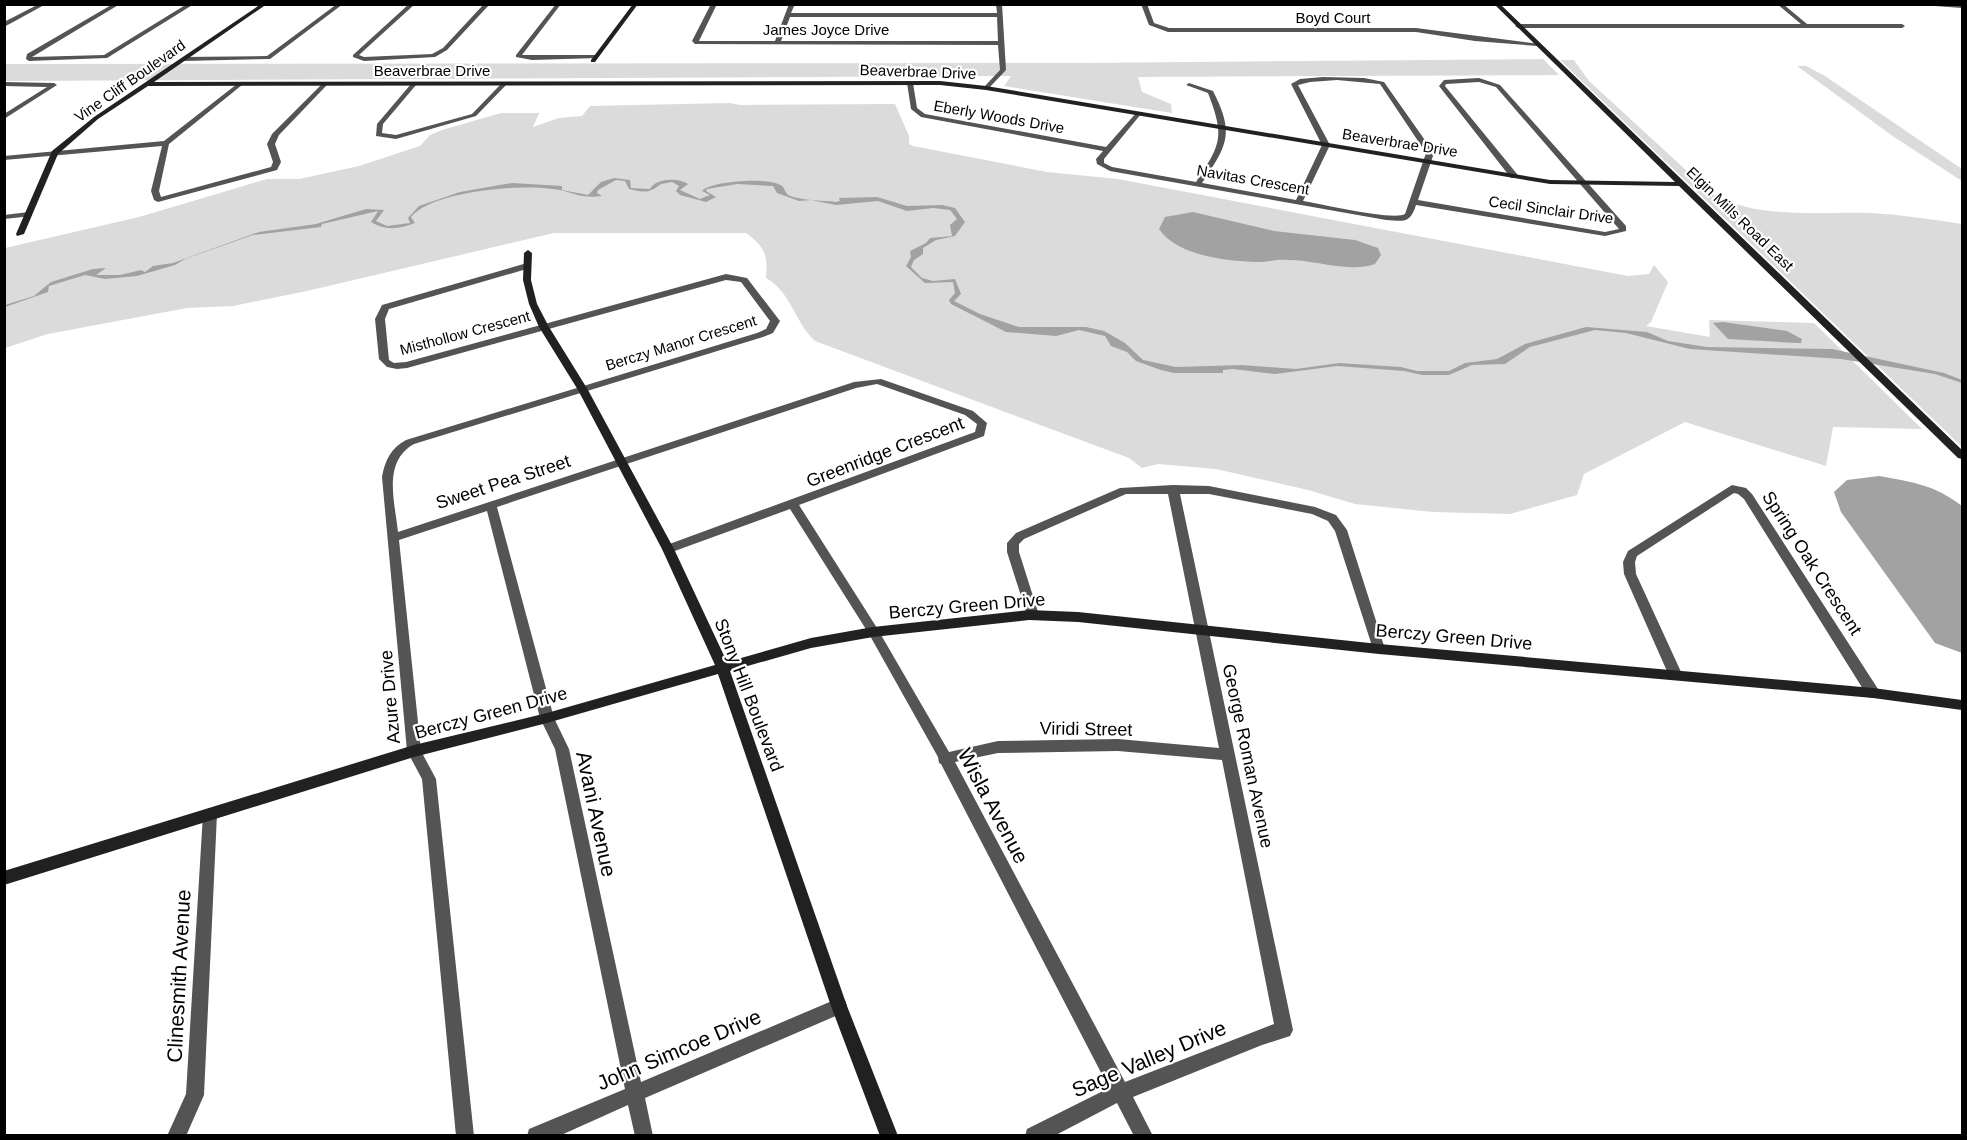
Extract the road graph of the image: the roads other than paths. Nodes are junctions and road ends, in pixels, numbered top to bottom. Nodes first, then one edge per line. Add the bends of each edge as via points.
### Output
1 (44, 4) edge
2 (118, 4) edge
3 (192, 4) edge
4 (265, 4) edge
5 (341, 4) edge
6 (413, 4) edge
7 (488, 4) edge
8 (559, 4) edge
9 (636, 4) edge
10 (714, 4) edge
11 (792, 4) edge
12 (999, 4) edge
13 (1144, 4) edge
14 (1496, 4) edge
15 (1779, 4) edge
16 (1935, 4) edge
17 (1962, 6) edge
18 (789, 15) junction
19 (999, 15) junction
20 (4, 25) edge
21 (1806, 25) junction
22 (1518, 26) junction
23 (1902, 26) dead end
24 (1000, 43) junction
25 (777, 44) junction
26 (1537, 44) junction
27 (184, 59) junction
28 (910, 83) junction
29 (4, 84) edge
30 (146, 84) junction
31 (239, 84) junction
32 (324, 85) junction
33 (413, 85) junction
34 (503, 85) junction
35 (1189, 85) dead end
36 (986, 88) junction
37 (1138, 113) junction
38 (4, 117) edge
39 (1225, 128) junction
40 (165, 143) junction
41 (1326, 145) junction
42 (1108, 150) junction
43 (55, 153) junction
44 (4, 158) edge
45 (1428, 162) junction
46 (1514, 176) junction
47 (1198, 184) junction
48 (1584, 184) junction
49 (1682, 184) junction
50 (1299, 202) junction
51 (1414, 202) junction
52 (29, 213) junction
53 (4, 217) edge
54 (20, 234) dead end
55 (528, 253) dead end
56 (527, 266) junction
57 (544, 327) junction
58 (583, 390) junction
59 (1962, 456) edge
60 (623, 462) junction
61 (1173, 489) junction
62 (793, 504) junction
63 (491, 505) junction
64 (395, 537) junction
65 (668, 549) junction
66 (1033, 615) junction
67 (1202, 629) junction
68 (873, 632) junction
69 (1379, 649) junction
70 (722, 666) junction
71 (1675, 674) junction
72 (1873, 693) junction
73 (1962, 705) edge
74 (547, 718) junction
75 (414, 751) junction
76 (1228, 755) junction
77 (944, 759) junction
78 (210, 814) junction
79 (4, 878) edge
80 (839, 1006) junction
81 (1284, 1030) joint
82 (635, 1093) junction
83 (1121, 1093) junction
84 (176, 1136) edge
85 (465, 1136) edge
86 (536, 1136) edge
87 (645, 1136) edge
88 (889, 1136) edge
89 (1034, 1136) edge
90 (1144, 1136) edge

1 - 20 street
2 - 3 street via 29,55 29,59 105,57
4 - 27 street, Vine Cliff Boulevard
5 - 27 street via 275,55 262,59
6 - 7 street via 355,56 433,56 445,49
8 - 9 street via 518,56 595,59
10 - 25 street, James Joyce Drive via 697,43
11 - 18 street
12 - 19 street
13 - 26 street, Boyd Court via 1151,24 1168,30 1416,30
14 - 22 street, Elgin Mills Road East
15 - 21 street
16 - 17 street
18 - 19 street
18 - 25 street
19 - 24 street
21 - 22 street
21 - 23 street
22 - 26 street, Elgin Mills Road East
24 - 25 street, James Joyce Drive
24 - 36 street via 1003,70
26 - 49 street, Elgin Mills Road East
27 - 30 street, Vine Cliff Boulevard
28 - 34 street, Beaverbrae Drive
28 - 36 street, Beaverbrae Drive
28 - 42 street, Eberly Woods Drive via 914,109 923,116
29 - 38 street via 55,86
30 - 31 street, Beaverbrae Drive
30 - 43 street, Vine Cliff Boulevard via 96,118
31 - 32 street, Beaverbrae Drive
31 - 40 street
32 - 33 street, Beaverbrae Drive
32 - 40 street via 276,134 271,144 276,165 265,172 158,200 155,191
33 - 34 street, Beaverbrae Drive
33 - 34 street via 380,124 378,135 396,137 474,116
35 - 39 street via 1211,92
36 - 37 street, Beaverbrae Drive
37 - 39 street, Beaverbrae Drive
37 - 42 street
39 - 41 street, Beaverbrae Drive
39 - 47 street via 1223,142
40 - 43 street
41 - 45 street, Beaverbrae Drive
41 - 45 street via 1294,86 1295,81 1378,81 1429,149
41 - 50 street
42 - 47 street, Navitas Crescent via 1099,162 1110,169
43 - 44 street
43 - 52 street, Vine Cliff Boulevard
45 - 46 street, Beaverbrae Drive
45 - 51 street
46 - 48 street, Beaverbrae Drive
46 - 48 street via 1442,86 1444,82 1479,80 1498,86
47 - 50 street, Navitas Crescent
48 - 49 street, Beaverbrae Drive
48 - 51 street, Cecil Sinclair Drive via 1622,231 1605,234
49 - 59 street, Elgin Mills Road East
50 - 51 street, Navitas Crescent via 1399,219 1407,218
52 - 53 street
52 - 54 street, Vine Cliff Boulevard
55 - 56 street, Stony Hill Boulevard
56 - 57 street, Stony Hill Boulevard via 533,304
56 - 57 street, Misthollow Crescent via 385,308 380,319 384,359 394,367 407,365
57 - 58 street, Stony Hill Boulevard
57 - 58 street, Berczy Manor Crescent via 726,277 744,280 775,321 770,331 760,335
58 - 60 street, Stony Hill Boulevard
58 - 64 street, Azure Drive via 404,445 390,460 387,477
60 - 62 street, Greenridge Crescent via 854,385 878,381 969,413 982,423 980,434 968,440
60 - 63 street, Sweet Pea Street
60 - 65 street, Stony Hill Boulevard
61 - 66 street via 1124,491 1020,536 1013,543 1013,552
61 - 67 street, George Roman Avenue
61 - 69 street via 1209,490 1315,511 1332,518 1341,530
62 - 65 street, Greenridge Crescent
62 - 68 street, Wisla Avenue
63 - 64 street, Sweet Pea Street
63 - 74 street, Avani Avenue
64 - 75 street, Azure Drive
65 - 70 street, Stony Hill Boulevard
66 - 67 street, Berczy Green Drive
66 - 68 street, Berczy Green Drive
67 - 69 street, Berczy Green Drive
67 - 76 street, George Roman Avenue
68 - 70 street, Berczy Green Drive via 810,643
68 - 77 street, Wisla Avenue
69 - 71 street, Berczy Green Drive
70 - 74 street, Berczy Green Drive
70 - 80 street, Stony Hill Boulevard
71 - 72 street, Berczy Green Drive
71 - 72 street, Spring Oak Crescent via 1630,574 1629,562 1632,554 1737,489 1748,497
72 - 73 street, Berczy Green Drive
74 - 75 street, Berczy Green Drive
74 - 82 street, Avani Avenue via 562,749
75 - 78 street, Berczy Green Drive
75 - 85 street, Azure Drive via 429,779
76 - 77 street, Viridi Street via 1107,745 998,747
76 - 81 street, George Roman Avenue
77 - 83 street, Wisla Avenue
78 - 79 street, Berczy Green Drive
78 - 84 street, Clinesmith Avenue via 195,1095
80 - 82 street, John Simcoe Drive
80 - 88 street, Stony Hill Boulevard
81 - 83 street, Sage Valley Drive
82 - 86 street, John Simcoe Drive
82 - 87 street, Avani Avenue
83 - 89 street, Sage Valley Drive
83 - 90 street, Wisla Avenue

